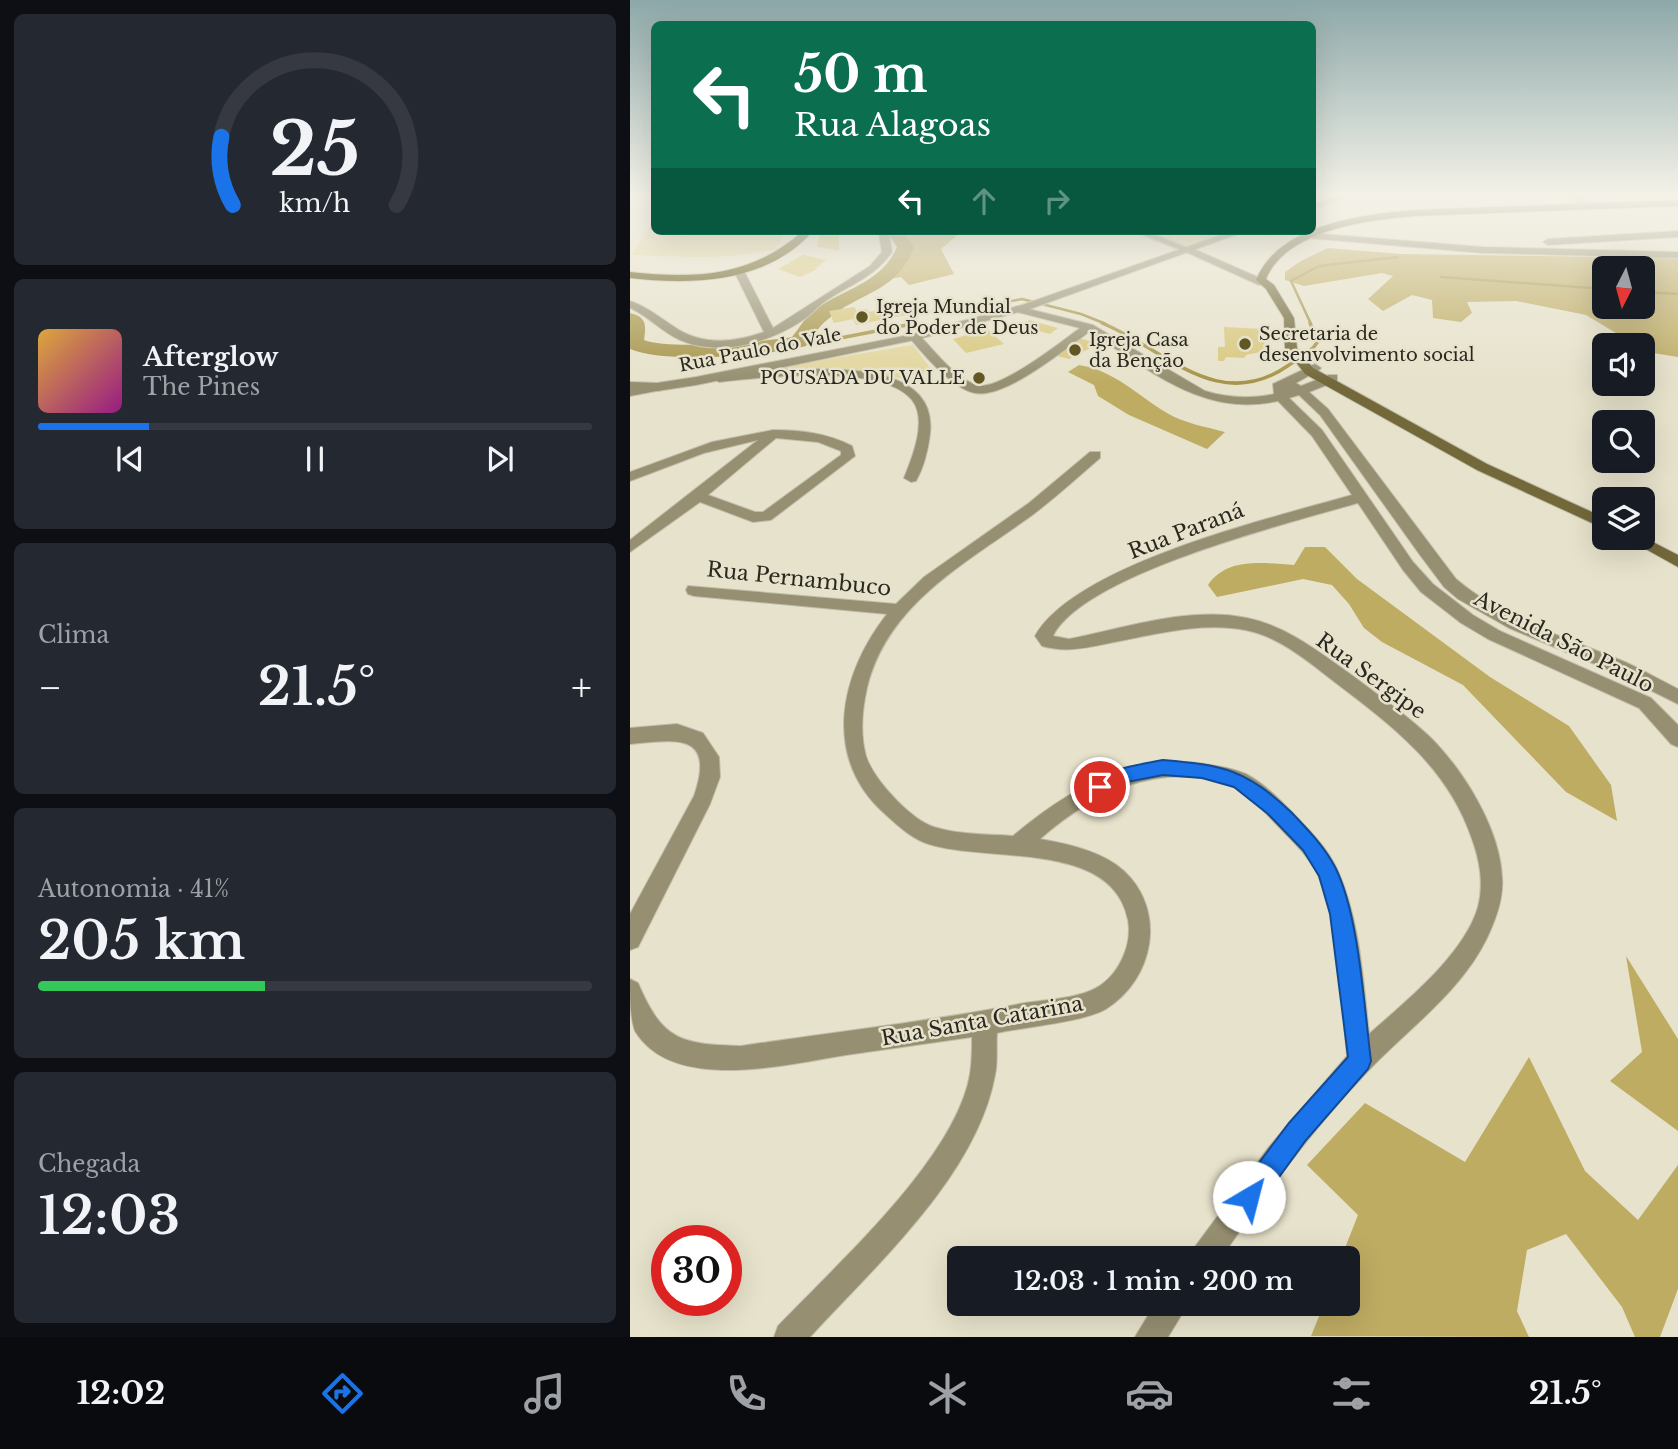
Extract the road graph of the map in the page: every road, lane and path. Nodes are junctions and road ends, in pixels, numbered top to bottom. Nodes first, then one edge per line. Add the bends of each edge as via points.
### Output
1 (785, 257) edge
2 (883, 257) edge
3 (1168, 257) edge
4 (1205, 257) edge
5 (1288, 257) edge
6 (737, 272) junction
7 (630, 275) edge
8 (1267, 285) junction
9 (630, 304) edge
10 (1021, 308) junction
11 (1089, 327) junction
12 (770, 333) junction
13 (915, 337) junction
14 (1305, 364) junction
15 (696, 381) junction
16 (1333, 383) junction
17 (630, 386) edge
18 (657, 387) junction
19 (1287, 389) junction
20 (630, 392) edge
21 (772, 434) junction
22 (1095, 455) dead end
23 (630, 477) edge
24 (911, 478) dead end
25 (698, 496) junction
26 (1362, 497) junction
27 (1592, 518) edge
28 (630, 547) edge
29 (1655, 550) edge
30 (1678, 562) edge
31 (694, 590) dead end
32 (901, 610) junction
33 (1043, 635) joint
34 (1678, 697) edge
35 (630, 736) edge
36 (1678, 739) edge
37 (1019, 844) junction
38 (630, 939) edge
39 (630, 991) edge
40 (985, 1023) junction
41 (1360, 1061) junction
42 (1213, 1246) edge
43 (1165, 1316) edge
44 (789, 1337) edge
45 (1150, 1337) edge

1 - 6 main road
2 - 12 street via 870,274
3 - 10 street, Rua Paulo do Vale
4 - 8 street
5 - 8 main road
6 - 7 main road via 679,279
6 - 12 street
8 - 14 main road via 1289,318 1291,348
9 - 12 street via 686,339 703,343 734,343
10 - 11 street
10 - 13 street, Rua Paulo do Vale
11 - 13 street via 1003,385 985,392 953,373
11 - 19 street via 1219,401 1240,403
13 - 15 street, Rua Paulo do Vale
14 - 16 main road
14 - 19 street
15 - 18 street, Rua Paulo do Vale
15 - 24 street via 809,372 854,374 898,384 918,400 923,424 922,446
16 - 19 street
16 - 27 main road via 1482,467
17 - 18 street, Rua Paulo do Vale
18 - 20 street
19 - 26 street, Avenida São Paulo
19 - 34 street, Avenida São Paulo via 1324,412 1425,551 1464,595 1515,624 1622,668
21 - 23 street via 697,449
21 - 25 street
21 - 25 street via 838,443 848,456 766,517 753,517
22 - 32 street, Rua Santa Catarina
25 - 28 street
26 - 33 street, Rua Paraná via 1239,532 1138,571 1073,603
26 - 36 street, Avenida São Paulo via 1408,566 1427,588 1467,619 1645,703
29 - 30 main road
31 - 32 street, Rua Pernambuco
32 - 37 street, Rua Santa Catarina via 876,642 858,687 852,730 860,769 880,798 929,835
33 - 41 street, Rua Sergipe via 1048,642 1069,645 1211,622 1237,622 1267,630 1387,711 1423,742 1453,777 1486,848 1492,881 1485,918 1465,951 1419,1006
35 - 38 street via 677,732 696,738 709,757 710,777
37 - 40 street, Rua Santa Catarina via 1101,867 1127,890 1137,910 1138,950 1125,978 1095,1002
37 - 41 street via 1076,799 1123,776 1163,768 1239,780 1310,844 1327,872 1340,914
39 - 40 street, Rua Santa Catarina via 644,1024 667,1046 701,1057 741,1058
40 - 44 street via 983,1074 969,1118 944,1165
41 - 42 street, Rua Sergipe via 1298,1131
43 - 45 street

